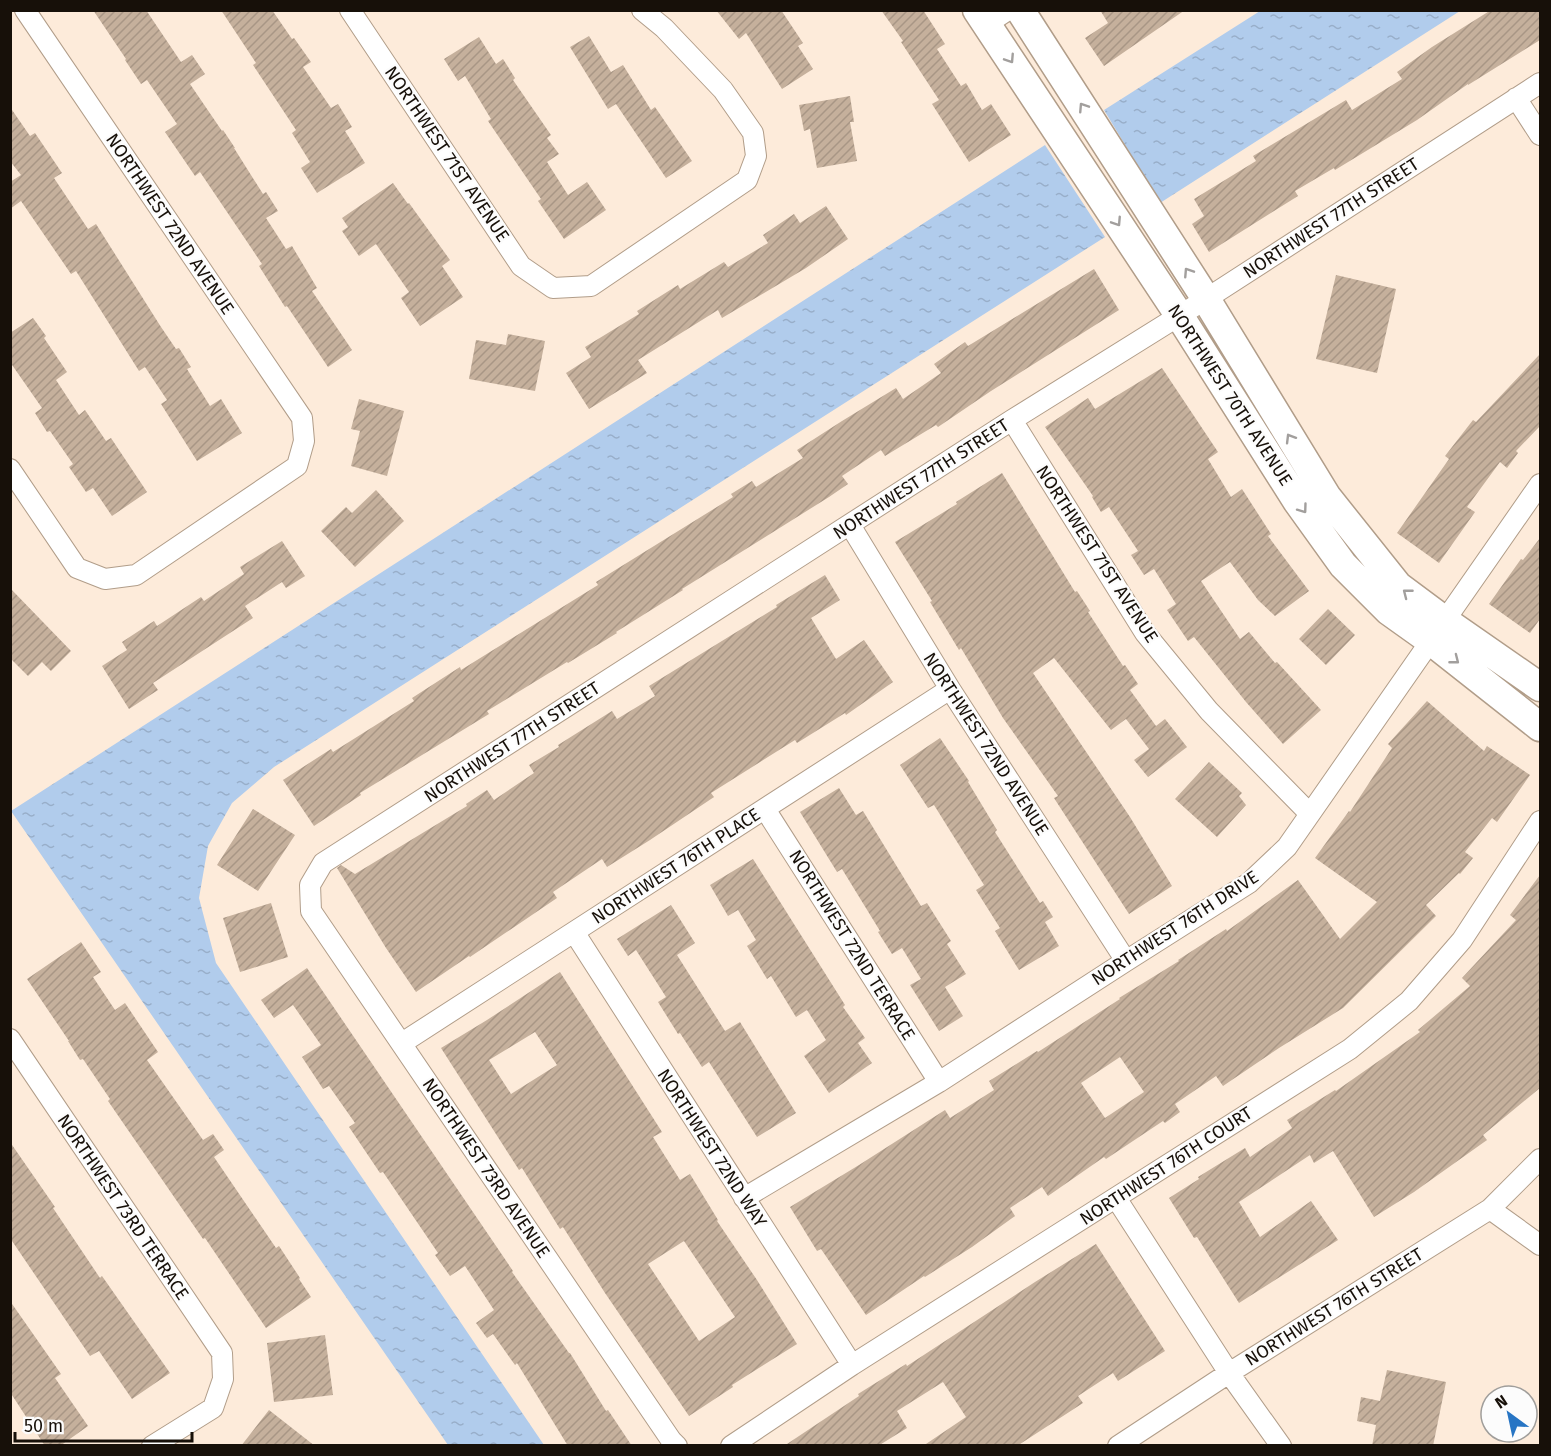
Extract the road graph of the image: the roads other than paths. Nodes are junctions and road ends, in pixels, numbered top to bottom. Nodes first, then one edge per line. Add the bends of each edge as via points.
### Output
1 (25, 10) edge
2 (350, 10) edge
3 (642, 10) edge
4 (1020, 10) edge
5 (991, 15) edge
6 (1540, 83) edge
7 (1516, 98) junction
8 (1540, 135) edge
9 (1206, 299) junction
10 (1179, 315) junction
11 (1012, 420) junction
12 (10, 469) edge
13 (1540, 484) edge
14 (850, 525) junction
15 (1438, 631) junction
16 (1540, 687) edge
17 (950, 689) junction
18 (1540, 727) edge
19 (765, 809) junction
20 (1310, 814) junction
21 (1540, 821) edge
22 (310, 885) joint
23 (574, 932) junction
24 (1126, 961) junction
25 (10, 1039) edge
26 (402, 1043) junction
27 (939, 1082) junction
28 (1540, 1159) edge
29 (744, 1198) junction
30 (1116, 1198) junction
31 (1490, 1209) junction
32 (1540, 1245) edge
33 (852, 1365) junction
34 (1229, 1373) junction
35 (152, 1446) edge
36 (677, 1446) edge
37 (731, 1446) edge
38 (1118, 1446) edge
39 (1281, 1446) edge

1 - 12 street, NORTHWEST 72ND AVENUE via 302,418 304,441 297,466 136,575 105,579 77,568
2 - 3 street, NORTHWEST 71ST AVENUE via 521,266 554,288 591,286 747,180 756,156 753,133 723,90
9 -> 4 street, NORTHWEST 70TH AVENUE
5 -> 10 street, NORTHWEST 70TH AVENUE
6 - 7 street, NORTHWEST 77TH STREET
7 - 8 street
7 - 9 street, NORTHWEST 77TH STREET
9 - 10 street, NORTHWEST 77TH STREET
15 -> 9 street, NORTHWEST 70TH AVENUE via 1327,497
10 - 11 street, NORTHWEST 77TH STREET
10 -> 15 street, NORTHWEST 70TH AVENUE via 1297,501 1343,565 1389,610
11 - 14 street, NORTHWEST 77TH STREET
11 - 20 street, NORTHWEST 71ST AVENUE via 1145,633 1209,711
13 - 15 street, NORTHWEST 76TH DRIVE
14 - 17 street, NORTHWEST 72ND AVENUE
14 - 22 street, NORTHWEST 77TH STREET via 323,863
15 - 16 street, NORTHWEST 70TH AVENUE
15 -> 18 street, NORTHWEST 70TH AVENUE
15 - 20 street, NORTHWEST 76TH DRIVE
17 - 19 street, NORTHWEST 76TH PLACE
17 - 24 street, NORTHWEST 72ND AVENUE
19 - 23 street, NORTHWEST 76TH PLACE
19 - 27 street, NORTHWEST 72ND TERRACE
20 - 24 street, NORTHWEST 76TH DRIVE via 1287,847 1249,883
21 - 30 street, NORTHWEST 76TH COURT via 1462,940 1409,1001 1350,1049
22 - 26 street, NORTHWEST 73RD AVENUE via 311,911
23 - 26 street, NORTHWEST 76TH PLACE
23 - 29 street, NORTHWEST 72ND WAY
24 - 27 street, NORTHWEST 76TH DRIVE
25 - 35 street, NORTHWEST 73RD TERRACE via 222,1353 223,1379 213,1408
26 - 36 street, NORTHWEST 73RD AVENUE
27 - 29 street, NORTHWEST 76TH DRIVE
28 - 31 street, NORTHWEST 76TH STREET
29 - 33 street, NORTHWEST 72ND WAY
30 - 33 street, NORTHWEST 76TH COURT
30 - 34 street
31 - 32 street
31 - 34 street, NORTHWEST 76TH STREET
33 - 37 street, NORTHWEST 76TH COURT
34 - 38 street, NORTHWEST 76TH STREET
34 - 39 street

